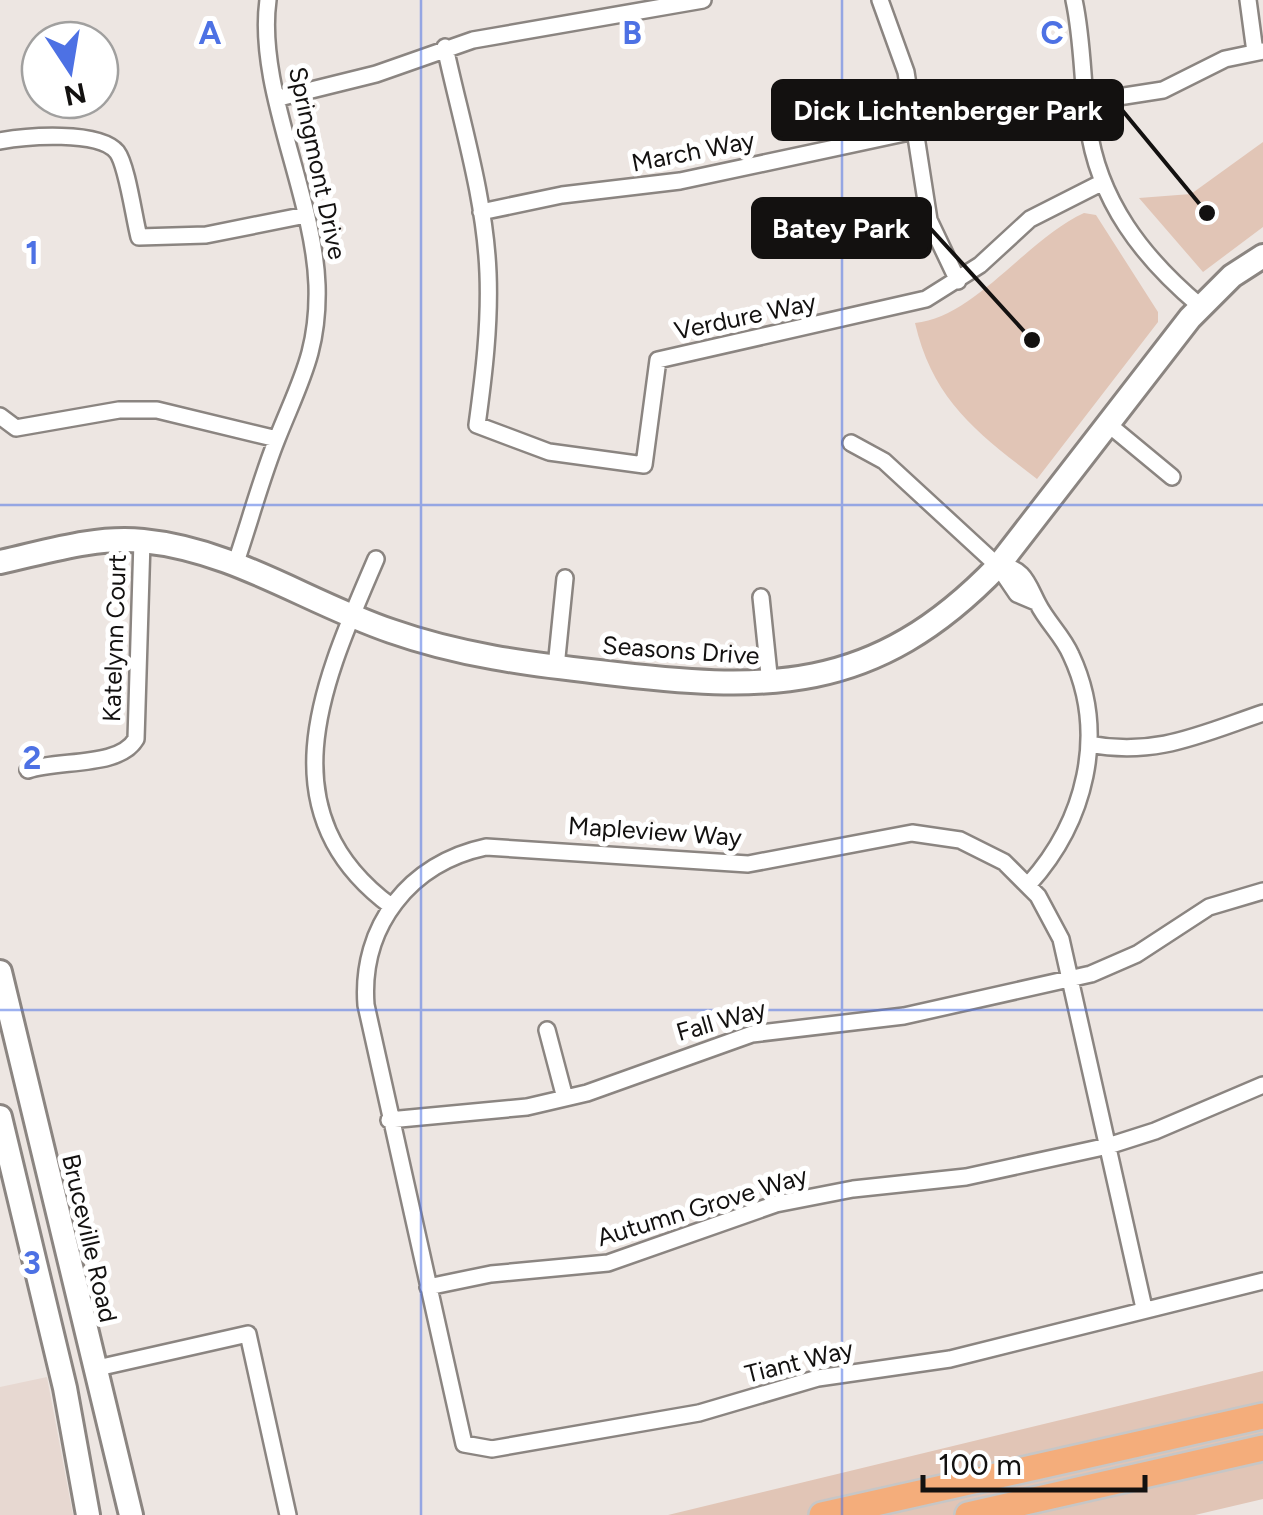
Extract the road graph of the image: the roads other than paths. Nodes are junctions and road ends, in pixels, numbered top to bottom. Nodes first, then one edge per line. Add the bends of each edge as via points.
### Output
1 (268, 0) edge
2 (703, 0) edge
3 (880, 0) edge
4 (1074, 0) edge
5 (1248, 0) edge
6 (445, 47) junction
7 (1259, 52) edge
8 (279, 98) junction
9 (1086, 102) junction
10 (914, 131) junction
11 (0, 141) edge
12 (1103, 182) junction
13 (481, 212) junction
14 (306, 215) junction
15 (1263, 256) edge
16 (958, 282) junction
17 (1200, 306) junction
18 (0, 416) edge
19 (1108, 424) junction
20 (277, 439) junction
21 (851, 444) dead end
22 (1172, 477) dead end
23 (142, 541) junction
24 (376, 559) dead end
25 (0, 562) edge
26 (236, 562) junction
27 (998, 566) junction
28 (565, 578) dead end
29 (760, 597) dead end
30 (352, 616) junction
31 (556, 668) junction
32 (770, 684) junction
33 (1263, 713) edge
34 (1089, 744) junction
35 (28, 770) dead end
36 (1029, 884) junction
37 (1263, 891) edge
38 (391, 906) junction
39 (0, 972) edge
40 (1071, 978) junction
41 (547, 1030) dead end
42 (1263, 1085) edge
43 (565, 1098) junction
44 (0, 1117) edge
45 (390, 1120) junction
46 (1108, 1146) junction
47 (1263, 1281) edge
48 (428, 1287) junction
49 (1144, 1308) junction
50 (93, 1369) junction
51 (1263, 1416) edge
52 (464, 1444) joint
53 (1263, 1448) edge
54 (82, 1514) edge
55 (132, 1515) edge
56 (288, 1515) edge
57 (822, 1515) edge
58 (968, 1515) edge

1 - 8 street, Springmont Drive via 266,29
2 - 6 street
3 - 10 street via 906,72
4 - 9 street
5 - 7 street
6 - 8 street via 376,74
6 - 13 street, Verdure Way
7 - 9 street via 1225,59 1163,90
8 - 14 street, Springmont Drive
9 - 12 street
10 - 13 street, March Way via 680,181
10 - 16 street via 929,220
11 - 14 street via 106,142 119,154 138,236 206,236
12 - 16 street, Verdure Way via 1030,218
12 - 17 street via 1144,252
13 - 16 street, Verdure Way via 489,318 477,425 550,452 607,463 644,464 658,360 892,310
14 - 20 street, Springmont Drive via 317,283 313,346 306,378
15 - 17 street, Seasons Drive
17 - 19 street, Seasons Drive
18 - 20 street via 16,428 157,410
19 - 22 street
19 - 27 street, Seasons Drive
20 - 26 street, Springmont Drive
21 - 27 street via 884,462
23 - 25 street, Seasons Drive via 91,543
23 - 26 street, Seasons Drive
23 - 35 street, Katelynn Court via 136,738 113,756
24 - 30 street
26 - 30 street, Seasons Drive
27 - 32 street, Seasons Drive via 945,615 884,652
27 - 34 street via 1011,566 1027,580 1072,657 1084,690
28 - 31 street
29 - 32 street
30 - 31 street, Seasons Drive via 472,655
30 - 38 street via 320,699 315,770 343,854
31 - 32 street, Seasons Drive via 699,684
33 - 34 street via 1158,748
34 - 36 street via 1070,826
36 - 38 street, Mapleview Way via 976,846 928,834 896,834 748,864 504,845 438,864
36 - 40 street, Mapleview Way via 1055,924
37 - 40 street, Fall Way via 1209,908 1122,962
38 - 45 street, Mapleview Way via 369,953 365,988
39 - 50 street, Bruceville Road
40 - 43 street, Fall Way via 904,1016 752,1034
40 - 46 street, Mapleview Way
41 - 43 street
42 - 46 street, Autumn Grove Way
43 - 45 street, Fall Way
44 - 54 street via 65,1388
45 - 48 street, Mapleview Way
46 - 48 street, Autumn Grove Way via 966,1177 795,1200 608,1263
46 - 49 street, Mapleview Way
47 - 49 street, Tiant Way
48 - 52 street, Mapleview Way
49 - 52 street, Tiant Way via 950,1359 818,1378 699,1412 492,1449
50 - 55 street, Bruceville Road
50 - 56 street via 248,1334
51 - 57 main road
53 - 58 main road

